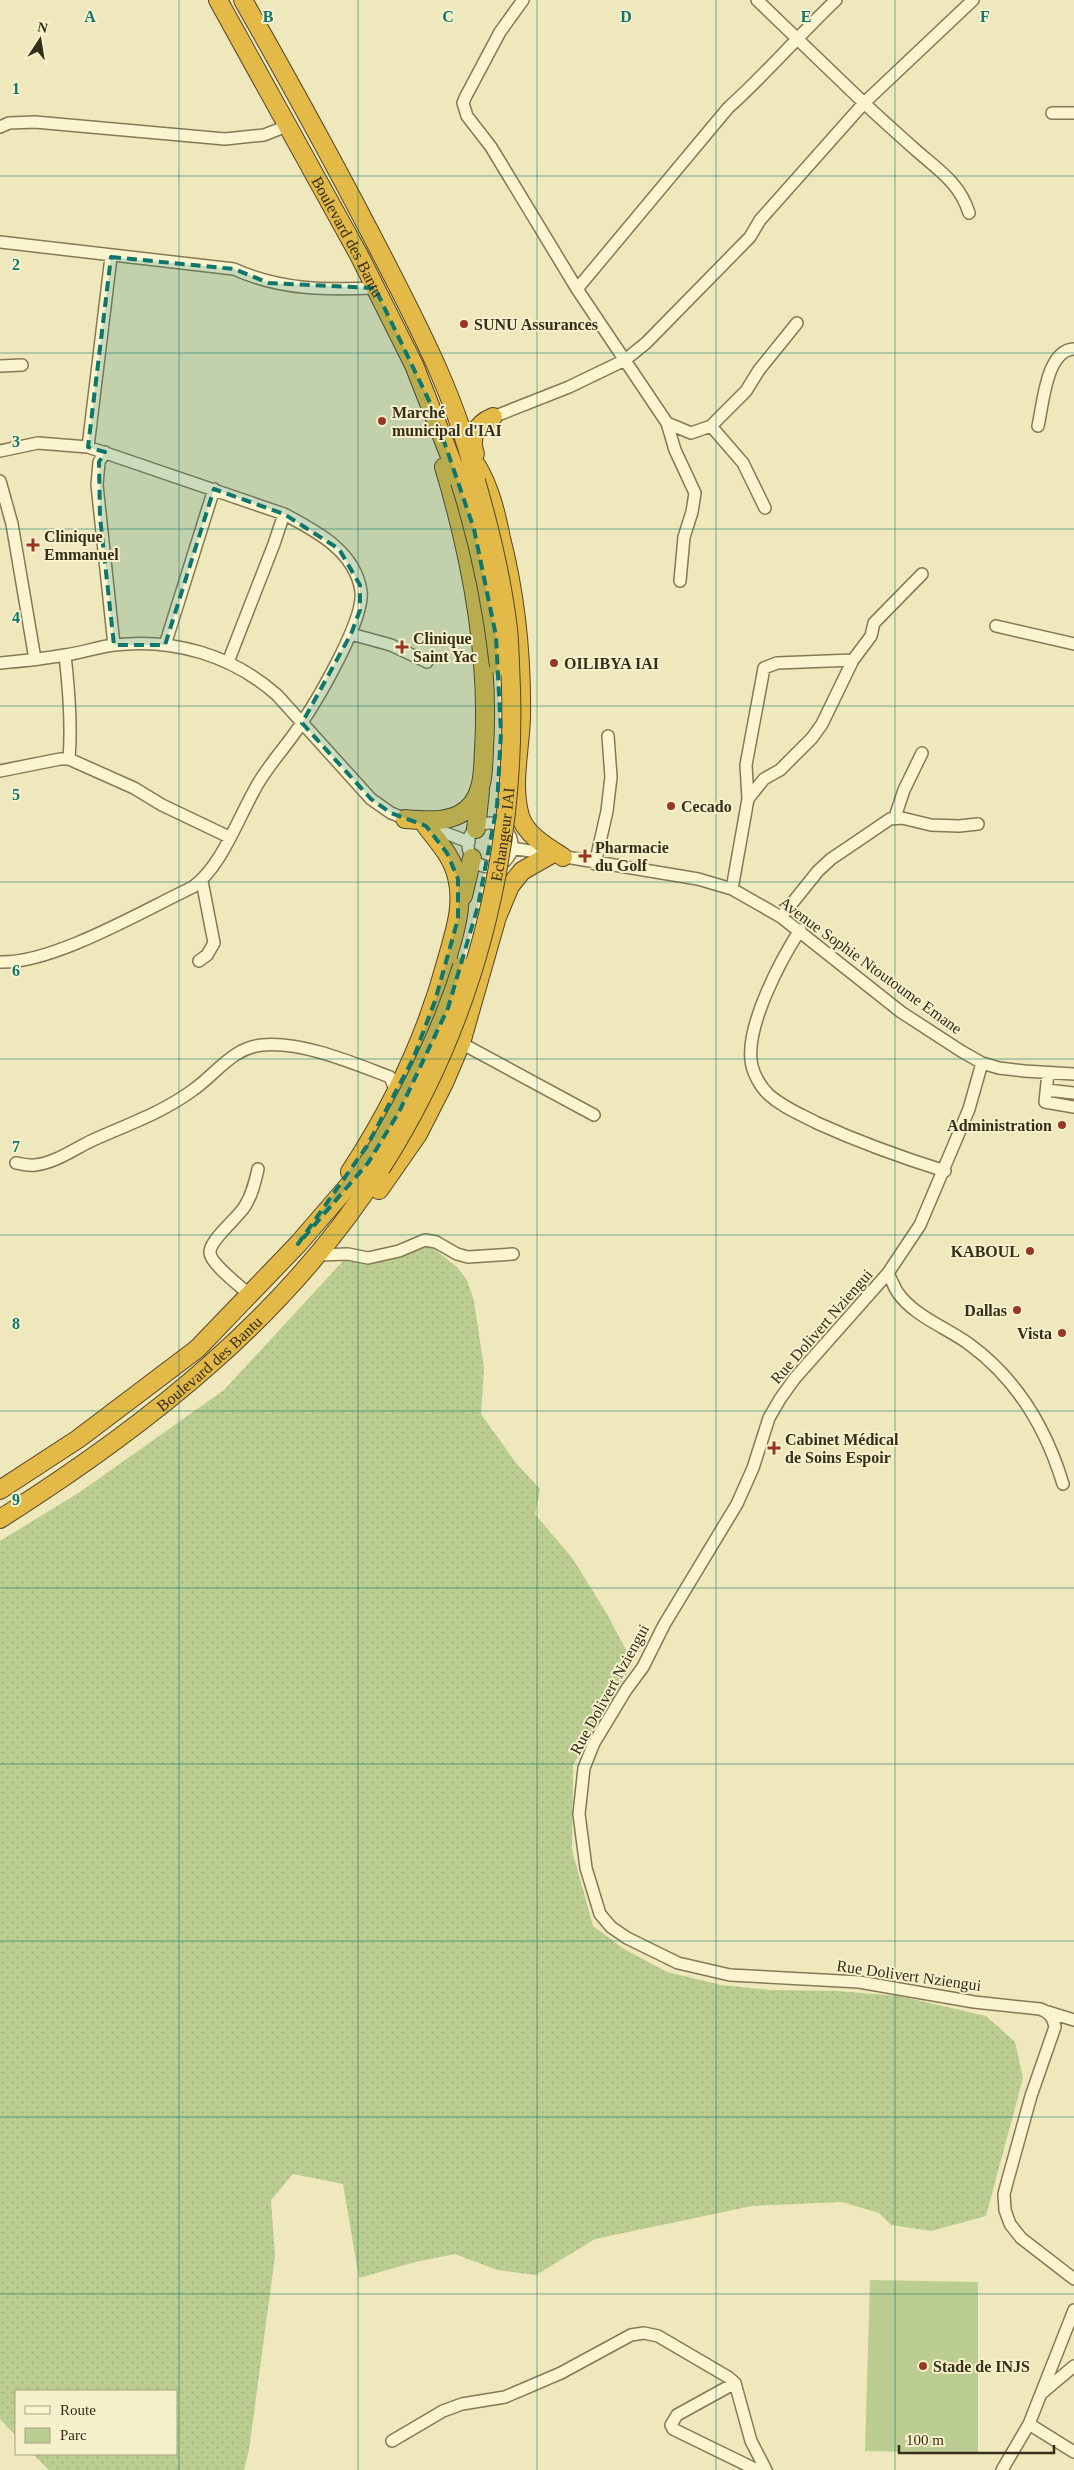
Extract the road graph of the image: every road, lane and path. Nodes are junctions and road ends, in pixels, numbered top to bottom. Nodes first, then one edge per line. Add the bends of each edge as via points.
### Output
1 (218, 0) edge
2 (243, 0) edge
3 (523, 0) edge
4 (757, 0) edge
5 (836, 0) edge
6 (973, 0) edge
7 (796, 38) junction
8 (864, 103) junction
9 (1052, 113) dead end
10 (1074, 113) edge
11 (287, 126) junction
12 (0, 127) edge
13 (969, 213) dead end
14 (0, 242) edge
15 (111, 257) junction
16 (375, 288) junction
17 (577, 289) junction
18 (797, 323) dead end
19 (1074, 350) edge
20 (625, 360) junction
21 (22, 365) dead end
22 (0, 366) edge
23 (414, 366) junction
24 (493, 417) joint
25 (666, 423) junction
26 (711, 426) junction
27 (1038, 426) dead end
28 (88, 447) junction
29 (470, 448) junction
30 (0, 451) edge
31 (105, 452) junction
32 (473, 480) junction
33 (0, 481) edge
34 (214, 489) junction
35 (765, 508) dead end
36 (284, 514) junction
37 (922, 574) dead end
38 (680, 581) dead end
39 (996, 626) dead end
40 (351, 634) junction
41 (1074, 644) edge
42 (114, 645) junction
43 (165, 645) junction
44 (65, 655) junction
45 (35, 659) junction
46 (853, 660) junction
47 (228, 662) junction
48 (427, 662) dead end
49 (0, 663) edge
50 (302, 723) junction
51 (608, 736) dead end
52 (922, 753) dead end
53 (69, 759) junction
54 (0, 771) edge
55 (516, 782) junction
56 (481, 788) junction
57 (748, 799) junction
58 (895, 817) junction
59 (405, 819) junction
60 (978, 824) dead end
61 (431, 828) junction
62 (229, 837) junction
63 (472, 843) junction
64 (509, 847) junction
65 (548, 855) junction
66 (595, 864) junction
67 (202, 881) junction
68 (732, 889) junction
69 (460, 910) junction
70 (497, 917) junction
71 (781, 917) junction
72 (800, 930) junction
73 (199, 961) dead end
74 (0, 962) edge
75 (461, 1043) junction
76 (982, 1062) junction
77 (1048, 1073) junction
78 (1074, 1074) edge
79 (1047, 1090) junction
80 (396, 1092) junction
81 (1074, 1093) edge
82 (1074, 1107) edge
83 (594, 1115) dead end
84 (16, 1163) dead end
85 (375, 1166) junction
86 (258, 1170) dead end
87 (945, 1171) junction
88 (298, 1244) junction
89 (513, 1254) dead end
90 (318, 1255) junction
91 (888, 1273) junction
92 (250, 1295) junction
93 (1063, 1484) dead end
94 (0, 1490) edge
95 (0, 1519) edge
96 (1048, 2012) junction
97 (1074, 2020) edge
98 (1074, 2279) edge
99 (1074, 2310) edge
100 (1074, 2366) edge
101 (735, 2383) junction
102 (1041, 2394) junction
103 (1029, 2424) junction
104 (392, 2441) dead end
105 (1074, 2452) edge
106 (757, 2470) edge
107 (766, 2470) edge
108 (1002, 2470) edge

1 - 11 highway, Boulevard des Bantu
2 - 29 highway, Boulevard des Bantu via 343,179 416,321
3 - 17 street via 496,40 466,96 464,108
4 - 7 street
5 - 7 street
6 - 8 street
7 - 8 street
7 - 17 street via 728,108
8 - 13 street via 942,170 964,199
8 - 20 street via 760,220 750,237 653,336
9 - 10 street
11 - 12 street via 264,135 225,139 36,122 9,123
11 - 16 highway, Boulevard des Bantu
14 - 15 street
15 - 16 street via 234,270 269,283 335,289
15 - 28 street
16 - 23 highway, Boulevard des Bantu
17 - 20 street
18 - 26 street via 746,391
19 - 27 street via 1060,354 1054,361
20 - 24 street via 570,387
20 - 25 street
21 - 22 street
23 - 32 highway, Boulevard des Bantu
23 - 56 highway via 448,479 478,618 485,703
24 - 29 highway via 480,424
25 - 26 street via 691,433
25 - 38 street via 695,493 684,537
26 - 35 street via 742,463
28 - 30 street via 38,443
28 - 31 street
29 - 32 highway, Boulevard des Bantu
31 - 34 street via 144,468
31 - 42 street via 99,462 97,485
32 - 55 highway via 505,553 519,638 521,689
32 - 85 highway, Echangeur IAI, bridge via 496,558 508,631 512,730 507,808 490,908 451,1037 422,1099
33 - 45 street via 12,524
34 - 36 street
34 - 43 street
36 - 40 street via 326,537 339,549 356,576 361,594 360,610
36 - 47 street
37 - 46 street via 874,623 871,636
39 - 41 street
40 - 48 street via 391,645
40 - 50 street
42 - 43 street
42 - 44 street
43 - 47 street via 202,651
44 - 45 street
44 - 53 street via 71,736
45 - 49 street
46 - 57 street via 812,738 786,765 764,779
46 - 57 street via 777,663 764,668 746,765
47 - 50 street via 262,682
50 - 59 street via 371,799
50 - 62 street via 259,781
51 - 66 street via 611,777
52 - 58 street
53 - 54 street
53 - 62 street
55 - 64 highway
55 - 65 highway via 520,816
56 - 59 highway via 465,811 455,816 434,821
56 - 63 highway
57 - 68 street
58 - 60 street via 931,825
58 - 71 street via 831,859
59 - 61 street
61 - 63 street
61 - 69 highway via 455,869
62 - 67 street
63 - 64 street via 478,863 490,867
63 - 64 street via 481,825 492,823 500,825
63 - 69 highway
64 - 65 street, Avenue Sophie Ntoutoume Emane
64 - 70 highway
65 - 66 street, Avenue Sophie Ntoutoume Emane
65 - 70 highway via 530,864 516,878
66 - 68 street, Avenue Sophie Ntoutoume Emane via 698,879
67 - 73 street via 214,943
67 - 74 street via 114,926 60,949 24,960
68 - 71 street, Avenue Sophie Ntoutoume Emane
69 - 80 highway via 429,1018
70 - 75 highway
71 - 72 street, Avenue Sophie Ntoutoume Emane
72 - 76 street, Avenue Sophie Ntoutoume Emane via 935,1036
72 - 87 street via 781,962 757,1021 751,1061 758,1082 781,1105 804,1116 889,1154
75 - 83 street
75 - 90 highway via 424,1121 392,1174 356,1221
76 - 77 street, Avenue Sophie Ntoutoume Emane via 999,1068
76 - 87 street, Rue Dolivert Nziengui via 969,1109
77 - 78 street, Avenue Sophie Ntoutoume Emane
77 - 79 street
79 - 81 street
79 - 82 street via 1045,1102
80 - 84 street via 390,1077 376,1072 306,1049 261,1045 237,1053 194,1090 134,1124 51,1161 36,1165
80 - 88 highway via 367,1146
85 - 88 highway, Boulevard des Bantu
85 - 90 highway, Boulevard des Bantu via 363,1197
86 - 92 street via 245,1207 213,1244 210,1252 214,1261
87 - 91 street, Rue Dolivert Nziengui via 920,1225
88 - 92 highway, Boulevard des Bantu
89 - 90 street via 462,1256 436,1242 425,1240 399,1251 368,1258 348,1254
90 - 95 highway, Boulevard des Bantu via 224,1354 52,1486
91 - 93 street via 898,1294 916,1311 970,1344 1020,1392 1053,1450
91 - 96 street, Rue Dolivert Nziengui via 780,1398 769,1418 737,1504 664,1625 643,1667 594,1743 580,1786 581,1843 586,1868 600,1914 611,1927 678,1963 730,1975 859,1982 974,2002 1040,2008
92 - 94 highway, Boulevard des Bantu via 196,1349 133,1400
96 - 97 street, Rue Dolivert Nziengui
96 - 98 street via 1055,2027 1031,2096 1004,2194 1005,2210 1010,2224 1021,2238
99 - 102 street
100 - 102 street
101 - 104 street via 658,2336 631,2335 561,2373 505,2397 462,2404 443,2411
101 - 106 street via 677,2415 671,2425
101 - 107 street via 750,2441
102 - 103 street
103 - 105 street
103 - 108 street

